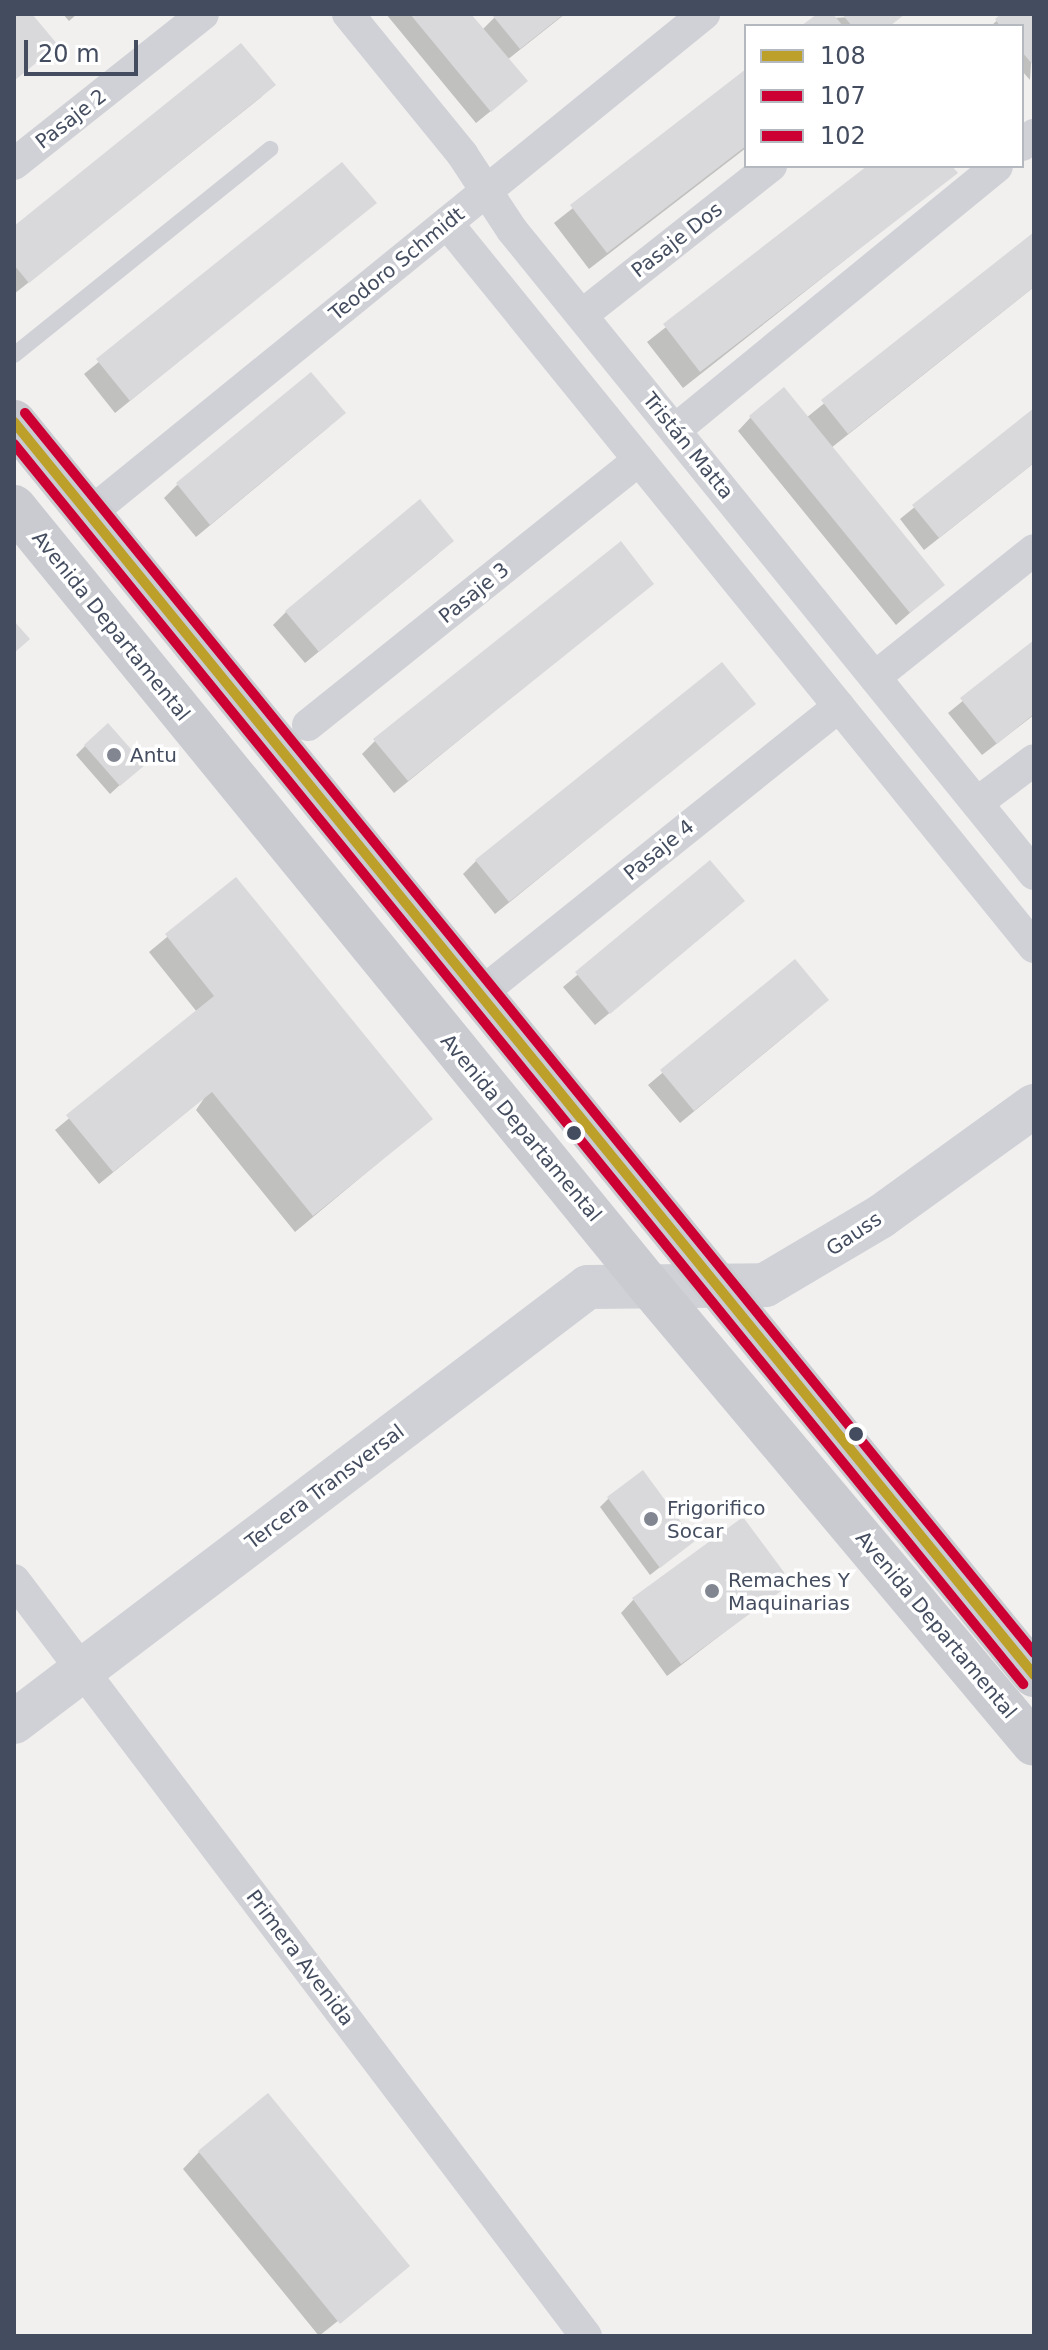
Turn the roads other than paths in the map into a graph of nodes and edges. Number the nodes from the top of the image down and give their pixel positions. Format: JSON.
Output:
{"nodes":[{"id":1,"x":203,"y":14,"type":"edge"},
{"id":2,"x":348,"y":14,"type":"edge"},
{"id":3,"x":704,"y":14,"type":"edge"},
{"id":4,"x":270,"y":149,"type":"dead end"},
{"id":5,"x":14,"y":164,"type":"edge"},
{"id":6,"x":768,"y":168,"type":"edge"},
{"id":7,"x":995,"y":168,"type":"edge"},
{"id":8,"x":486,"y":192,"type":"junction"},
{"id":9,"x":447,"y":223,"type":"junction"},
{"id":10,"x":582,"y":315,"type":"junction"},
{"id":11,"x":14,"y":355,"type":"edge"},
{"id":12,"x":14,"y":422,"type":"edge"},
{"id":13,"x":675,"y":430,"type":"junction"},
{"id":14,"x":639,"y":460,"type":"junction"},
{"id":15,"x":14,"y":507,"type":"edge"},
{"id":16,"x":89,"y":514,"type":"junction"},
{"id":17,"x":1034,"y":550,"type":"edge"},
{"id":18,"x":875,"y":677,"type":"junction"},
{"id":19,"x":839,"y":706,"type":"junction"},
{"id":20,"x":308,"y":725,"type":"dead end"},
{"id":21,"x":1034,"y":760,"type":"edge"},
{"id":22,"x":977,"y":803,"type":"junction"},
{"id":23,"x":1034,"y":874,"type":"edge"},
{"id":24,"x":1034,"y":947,"type":"edge"},
{"id":25,"x":480,"y":994,"type":"junction"},
{"id":26,"x":1034,"y":1106,"type":"edge"},
{"id":27,"x":648,"y":1284,"type":"junction"},
{"id":28,"x":712,"y":1288,"type":"junction"},
{"id":29,"x":14,"y":1580,"type":"edge"},
{"id":30,"x":82,"y":1671,"type":"junction"},
{"id":31,"x":1034,"y":1675,"type":"edge"},
{"id":32,"x":14,"y":1722,"type":"edge"},
{"id":33,"x":1034,"y":1744,"type":"edge"},
{"id":34,"x":586,"y":2336,"type":"edge"}],
"edges":[{"from":1,"to":5,"type":"street","name":"Pasaje 2"},
{"from":2,"to":8,"type":"street","name":"Tristán Matta"},
{"from":3,"to":8,"type":"street","name":"Teodoro Schmidt"},
{"from":4,"to":11,"type":"lane"},
{"from":6,"to":10,"type":"street","name":"Pasaje Dos"},
{"from":7,"to":13,"type":"street"},
{"from":8,"to":9,"type":"street","name":"Teodoro Schmidt"},
{"from":8,"to":10,"type":"street","name":"Tristán Matta"},
{"from":9,"to":14,"type":"street"},
{"from":9,"to":16,"type":"street","name":"Teodoro Schmidt"},
{"from":10,"to":13,"type":"street","name":"Tristán Matta"},
{"from":12,"to":16,"type":"main road"},
{"from":13,"to":18,"type":"street","name":"Tristán Matta"},
{"from":14,"to":19,"type":"street"},
{"from":14,"to":20,"type":"street","name":"Pasaje 3"},
{"from":15,"to":27,"type":"main road","name":"Avenida Departamental"},
{"from":16,"to":25,"type":"main road"},
{"from":17,"to":18,"type":"street"},
{"from":18,"to":22,"type":"street","name":"Tristán Matta"},
{"from":19,"to":24,"type":"street"},
{"from":19,"to":25,"type":"street","name":"Pasaje 4"},
{"from":21,"to":22,"type":"street"},
{"from":22,"to":23,"type":"street","name":"Tristán Matta"},
{"from":25,"to":28,"type":"main road"},
{"from":26,"to":28,"type":"street","name":"Gauss"},
{"from":27,"to":28,"type":"street","name":"Gauss"},
{"from":27,"to":30,"type":"street","name":"Tercera Transversal"},
{"from":27,"to":33,"type":"main road","name":"Avenida Departamental"},
{"from":28,"to":31,"type":"main road"},
{"from":29,"to":30,"type":"street","name":"Primera Avenida"},
{"from":30,"to":32,"type":"street","name":"Tercera Transversal"},
{"from":30,"to":34,"type":"street","name":"Primera Avenida"}]}
